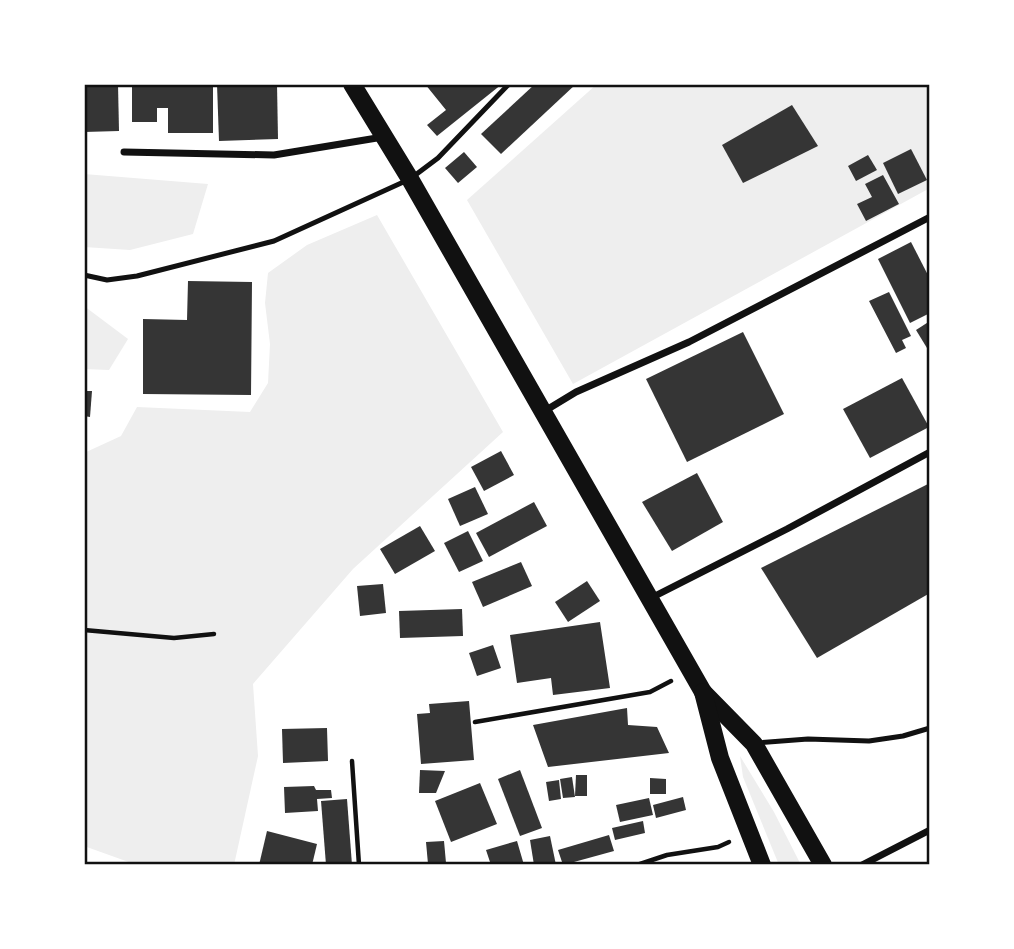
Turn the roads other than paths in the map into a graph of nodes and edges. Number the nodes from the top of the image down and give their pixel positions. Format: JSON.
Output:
{"nodes":[{"id":1,"x":352,"y":84,"type":"edge"},
{"id":2,"x":509,"y":84,"type":"edge"},
{"id":3,"x":383,"y":137,"type":"junction"},
{"id":4,"x":124,"y":152,"type":"dead end"},
{"id":5,"x":410,"y":179,"type":"junction"},
{"id":6,"x":930,"y":217,"type":"edge"},
{"id":7,"x":84,"y":275,"type":"edge"},
{"id":8,"x":543,"y":413,"type":"junction"},
{"id":9,"x":930,"y":452,"type":"edge"},
{"id":10,"x":649,"y":599,"type":"junction"},
{"id":11,"x":703,"y":692,"type":"junction"},
{"id":12,"x":930,"y":728,"type":"edge"},
{"id":13,"x":754,"y":744,"type":"junction"},
{"id":14,"x":930,"y":830,"type":"edge"},
{"id":15,"x":762,"y":865,"type":"edge"},
{"id":16,"x":822,"y":865,"type":"edge"},
{"id":17,"x":862,"y":865,"type":"edge"}],
"edges":[{"from":1,"to":3,"type":"main road"},
{"from":2,"to":5,"type":"lane"},
{"from":3,"to":4,"type":"street"},
{"from":3,"to":5,"type":"main road"},
{"from":5,"to":7,"type":"lane"},
{"from":5,"to":8,"type":"main road"},
{"from":6,"to":8,"type":"street"},
{"from":8,"to":10,"type":"main road"},
{"from":9,"to":10,"type":"street"},
{"from":10,"to":11,"type":"main road"},
{"from":11,"to":13,"type":"main road"},
{"from":11,"to":15,"type":"main road"},
{"from":12,"to":13,"type":"lane"},
{"from":13,"to":16,"type":"main road"},
{"from":14,"to":17,"type":"street"}]}
